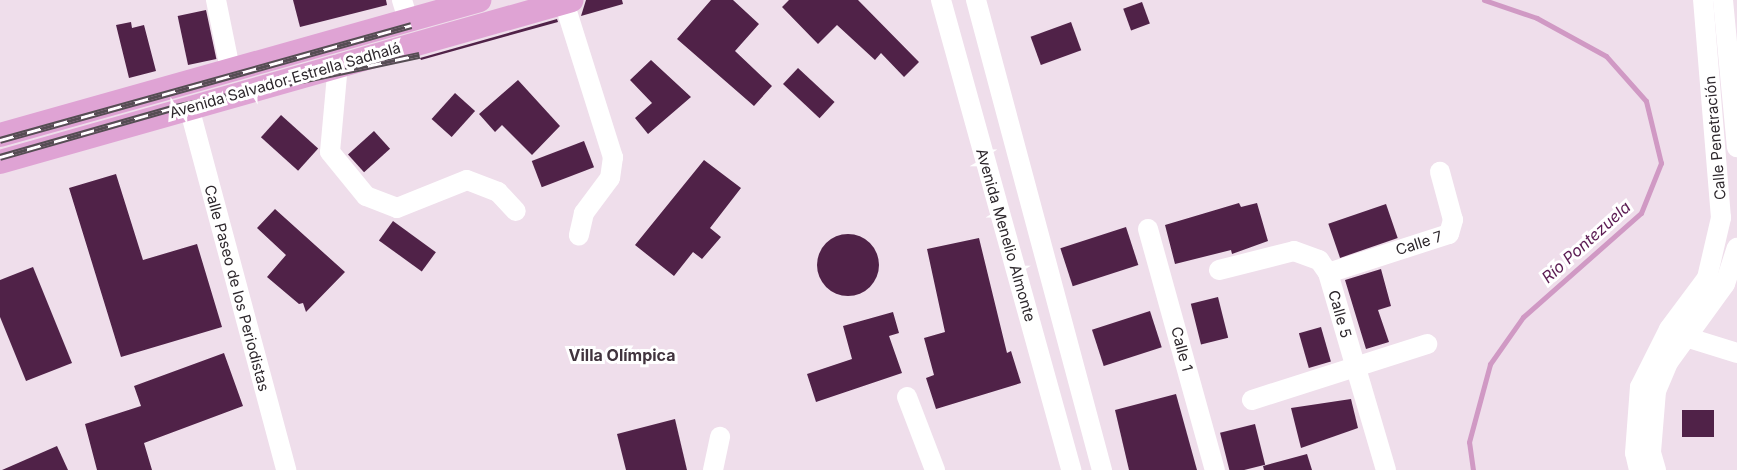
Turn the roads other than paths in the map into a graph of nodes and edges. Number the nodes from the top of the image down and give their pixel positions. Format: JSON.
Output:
{"nodes":[{"id":1,"x":216,"y":0,"type":"edge"},
{"id":2,"x":479,"y":0,"type":"edge"},
{"id":3,"x":941,"y":0,"type":"edge"},
{"id":4,"x":976,"y":0,"type":"edge"},
{"id":5,"x":1702,"y":0,"type":"edge"},
{"id":6,"x":568,"y":1,"type":"edge"},
{"id":7,"x":405,"y":10,"type":"edge"},
{"id":8,"x":1724,"y":10,"type":"edge"},
{"id":9,"x":1705,"y":21,"type":"junction"},
{"id":10,"x":338,"y":64,"type":"junction"},
{"id":11,"x":230,"y":69,"type":"junction"},
{"id":12,"x":189,"y":107,"type":"junction"},
{"id":13,"x":0,"y":135,"type":"edge"},
{"id":14,"x":1737,"y":147,"type":"edge"},
{"id":15,"x":0,"y":162,"type":"edge"},
{"id":16,"x":1440,"y":171,"type":"dead end"},
{"id":17,"x":516,"y":212,"type":"dead end"},
{"id":18,"x":1148,"y":229,"type":"dead end"},
{"id":19,"x":579,"y":235,"type":"dead end"},
{"id":20,"x":1737,"y":248,"type":"edge"},
{"id":21,"x":1219,"y":270,"type":"dead end"},
{"id":22,"x":1328,"y":273,"type":"junction"},
{"id":23,"x":1676,"y":334,"type":"junction"},
{"id":24,"x":1427,"y":344,"type":"dead end"},
{"id":25,"x":1737,"y":352,"type":"edge"},
{"id":26,"x":1356,"y":369,"type":"junction"},
{"id":27,"x":907,"y":397,"type":"dead end"},
{"id":28,"x":1251,"y":400,"type":"dead end"},
{"id":29,"x":720,"y":437,"type":"dead end"},
{"id":30,"x":286,"y":470,"type":"edge"},
{"id":31,"x":713,"y":470,"type":"edge"},
{"id":32,"x":935,"y":470,"type":"edge"},
{"id":33,"x":1071,"y":470,"type":"edge"},
{"id":34,"x":1102,"y":470,"type":"edge"},
{"id":35,"x":1215,"y":470,"type":"edge"},
{"id":36,"x":1386,"y":470,"type":"edge"},
{"id":37,"x":1640,"y":470,"type":"edge"},
{"id":38,"x":1656,"y":470,"type":"edge"}],
"edges":[{"from":1,"to":11,"type":"street"},
{"from":2,"to":7,"type":"main road","name":"Avenida Salvador Estrella Sadhalá"},
{"from":3,"to":33,"type":"street","name":"Avenida Menelio Almonte"},
{"from":4,"to":34,"type":"street","name":"Avenida Menelio Almonte"},
{"from":5,"to":9,"type":"street","name":"Calle Penetración"},
{"from":6,"to":10,"type":"main road","name":"Avenida Salvador Estrella Sadhalá"},
{"from":6,"to":19,"type":"street"},
{"from":7,"to":11,"type":"main road","name":"Avenida Salvador Estrella Sadhalá"},
{"from":8,"to":9,"type":"street"},
{"from":8,"to":14,"type":"street","name":"Calle Penetración"},
{"from":9,"to":23,"type":"street","name":"Calle Penetración"},
{"from":10,"to":12,"type":"main road","name":"Avenida Salvador Estrella Sadhalá"},
{"from":10,"to":17,"type":"street"},
{"from":11,"to":13,"type":"main road","name":"Avenida Salvador Estrella Sadhalá"},
{"from":12,"to":15,"type":"main road","name":"Avenida Salvador Estrella Sadhalá"},
{"from":12,"to":30,"type":"street","name":"Calle Paseo de los Periodistas"},
{"from":16,"to":22,"type":"street","name":"Calle 7"},
{"from":18,"to":35,"type":"street","name":"Calle 1"},
{"from":20,"to":23,"type":"street","name":"Calle Penetración"},
{"from":21,"to":22,"type":"street","name":"Calle 5"},
{"from":22,"to":26,"type":"street","name":"Calle 5"},
{"from":23,"to":25,"type":"street"},
{"from":23,"to":37,"type":"street","name":"Calle Penetración"},
{"from":23,"to":38,"type":"street","name":"Calle Penetración"},
{"from":24,"to":26,"type":"street"},
{"from":26,"to":28,"type":"street"},
{"from":26,"to":36,"type":"street","name":"Calle 5"},
{"from":27,"to":32,"type":"street"},
{"from":29,"to":31,"type":"street"}]}
